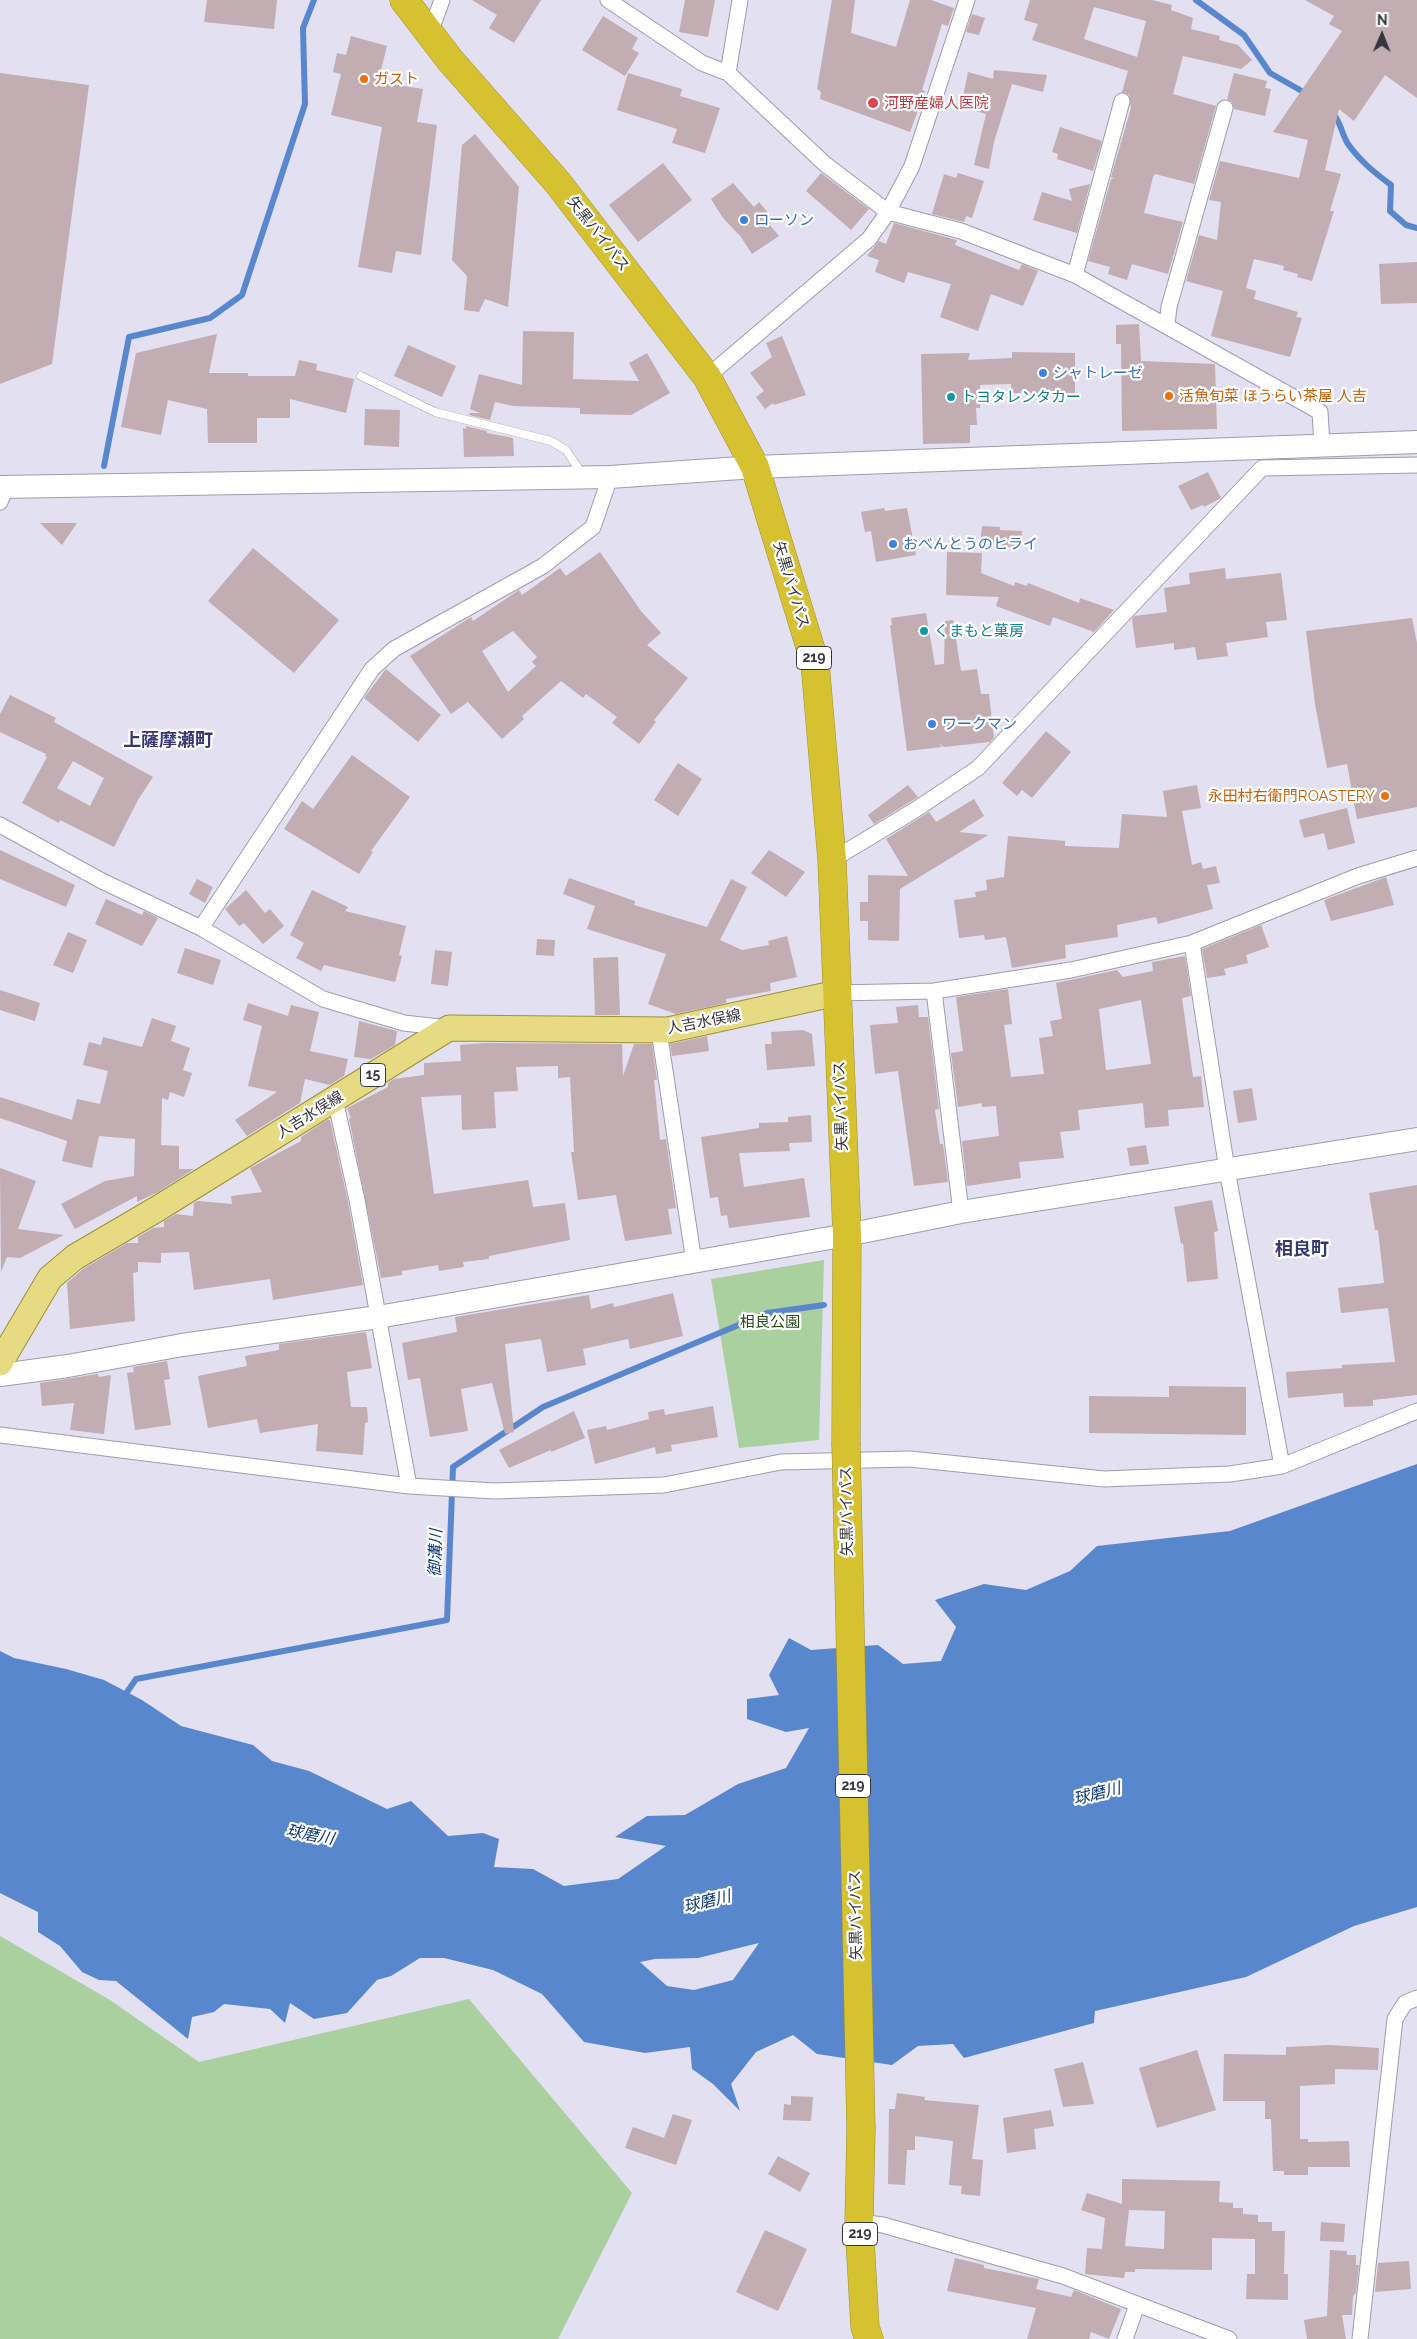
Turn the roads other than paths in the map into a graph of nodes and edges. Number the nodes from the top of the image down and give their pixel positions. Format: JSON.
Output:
{"nodes":[{"id":1,"x":404,"y":0,"type":"edge"},
{"id":2,"x":442,"y":0,"type":"edge"},
{"id":3,"x":608,"y":0,"type":"edge"},
{"id":4,"x":740,"y":0,"type":"edge"},
{"id":5,"x":967,"y":0,"type":"edge"},
{"id":6,"x":430,"y":33,"type":"junction"},
{"id":7,"x":728,"y":73,"type":"junction"},
{"id":8,"x":1122,"y":101,"type":"dead end"},
{"id":9,"x":1225,"y":108,"type":"dead end"},
{"id":10,"x":888,"y":212,"type":"junction"},
{"id":11,"x":1075,"y":275,"type":"junction"},
{"id":12,"x":1167,"y":326,"type":"junction"},
{"id":13,"x":361,"y":376,"type":"dead end"},
{"id":14,"x":708,"y":377,"type":"junction"},
{"id":15,"x":1417,"y":442,"type":"edge"},
{"id":16,"x":1322,"y":445,"type":"junction"},
{"id":17,"x":1417,"y":465,"type":"edge"},
{"id":18,"x":755,"y":467,"type":"junction"},
{"id":19,"x":610,"y":476,"type":"junction"},
{"id":20,"x":584,"y":477,"type":"junction"},
{"id":21,"x":2,"y":492,"type":"edge"},
{"id":22,"x":0,"y":825,"type":"edge"},
{"id":23,"x":1417,"y":858,"type":"edge"},
{"id":24,"x":832,"y":860,"type":"junction"},
{"id":25,"x":201,"y":928,"type":"junction"},
{"id":26,"x":1192,"y":943,"type":"junction"},
{"id":27,"x":934,"y":991,"type":"junction"},
{"id":28,"x":837,"y":993,"type":"junction"},
{"id":29,"x":449,"y":1028,"type":"junction"},
{"id":30,"x":659,"y":1030,"type":"junction"},
{"id":31,"x":335,"y":1099,"type":"junction"},
{"id":32,"x":1417,"y":1139,"type":"edge"},
{"id":33,"x":1227,"y":1170,"type":"junction"},
{"id":34,"x":961,"y":1212,"type":"junction"},
{"id":35,"x":847,"y":1236,"type":"junction"},
{"id":36,"x":694,"y":1262,"type":"junction"},
{"id":37,"x":378,"y":1317,"type":"junction"},
{"id":38,"x":0,"y":1363,"type":"edge"},
{"id":39,"x":0,"y":1375,"type":"edge"},
{"id":40,"x":1417,"y":1411,"type":"edge"},
{"id":41,"x":0,"y":1435,"type":"edge"},
{"id":42,"x":1282,"y":1466,"type":"junction"},
{"id":43,"x":409,"y":1486,"type":"junction"},
{"id":44,"x":1417,"y":1998,"type":"edge"},
{"id":45,"x":859,"y":2222,"type":"junction"},
{"id":46,"x":1137,"y":2305,"type":"junction"},
{"id":47,"x":869,"y":2339,"type":"edge"},
{"id":48,"x":1125,"y":2339,"type":"edge"},
{"id":49,"x":1228,"y":2339,"type":"edge"},
{"id":50,"x":1360,"y":2339,"type":"edge"}],
"edges":[{"from":1,"to":6,"type":"highway","name":"矢黒バイパス","number":"219"},
{"from":2,"to":6,"type":"street"},
{"from":3,"to":7,"type":"street"},
{"from":4,"to":7,"type":"street"},
{"from":5,"to":10,"type":"street"},
{"from":6,"to":14,"type":"highway","name":"矢黒バイパス","number":"219"},
{"from":7,"to":10,"type":"street"},
{"from":8,"to":11,"type":"street"},
{"from":9,"to":12,"type":"street"},
{"from":10,"to":11,"type":"street"},
{"from":10,"to":14,"type":"street"},
{"from":11,"to":12,"type":"street"},
{"from":12,"to":16,"type":"street"},
{"from":13,"to":20,"type":"lane"},
{"from":14,"to":18,"type":"highway","name":"矢黒バイパス","number":"219"},
{"from":15,"to":16,"type":"street"},
{"from":16,"to":18,"type":"street"},
{"from":17,"to":24,"type":"street"},
{"from":18,"to":19,"type":"street"},
{"from":18,"to":24,"type":"highway","name":"矢黒バイパス","number":"219"},
{"from":19,"to":20,"type":"street"},
{"from":19,"to":25,"type":"street"},
{"from":20,"to":21,"type":"street"},
{"from":22,"to":25,"type":"street"},
{"from":23,"to":26,"type":"street"},
{"from":24,"to":28,"type":"highway","name":"矢黒バイパス","number":"219"},
{"from":25,"to":29,"type":"street"},
{"from":26,"to":27,"type":"street"},
{"from":26,"to":33,"type":"street"},
{"from":27,"to":28,"type":"street"},
{"from":27,"to":34,"type":"street"},
{"from":28,"to":30,"type":"main road","name":"人吉水俣線"},
{"from":28,"to":35,"type":"highway","name":"矢黒バイパス","number":"219"},
{"from":29,"to":30,"type":"main road","name":"人吉水俣線"},
{"from":29,"to":31,"type":"main road","name":"人吉水俣線","number":"15"},
{"from":30,"to":36,"type":"street"},
{"from":31,"to":37,"type":"street"},
{"from":31,"to":38,"type":"main road","name":"人吉水俣線","number":"15"},
{"from":32,"to":33,"type":"street"},
{"from":33,"to":34,"type":"street"},
{"from":33,"to":42,"type":"street"},
{"from":34,"to":35,"type":"street"},
{"from":35,"to":36,"type":"street"},
{"from":35,"to":45,"type":"highway","name":"矢黒バイパス","number":"219","bridge":true},
{"from":36,"to":37,"type":"street"},
{"from":37,"to":39,"type":"street"},
{"from":37,"to":43,"type":"street"},
{"from":40,"to":42,"type":"street"},
{"from":41,"to":43,"type":"street"},
{"from":42,"to":43,"type":"street"},
{"from":44,"to":50,"type":"street"},
{"from":45,"to":46,"type":"street"},
{"from":45,"to":47,"type":"highway","name":"矢黒バイパス","number":"219"},
{"from":46,"to":48,"type":"street"},
{"from":46,"to":49,"type":"street"}]}
